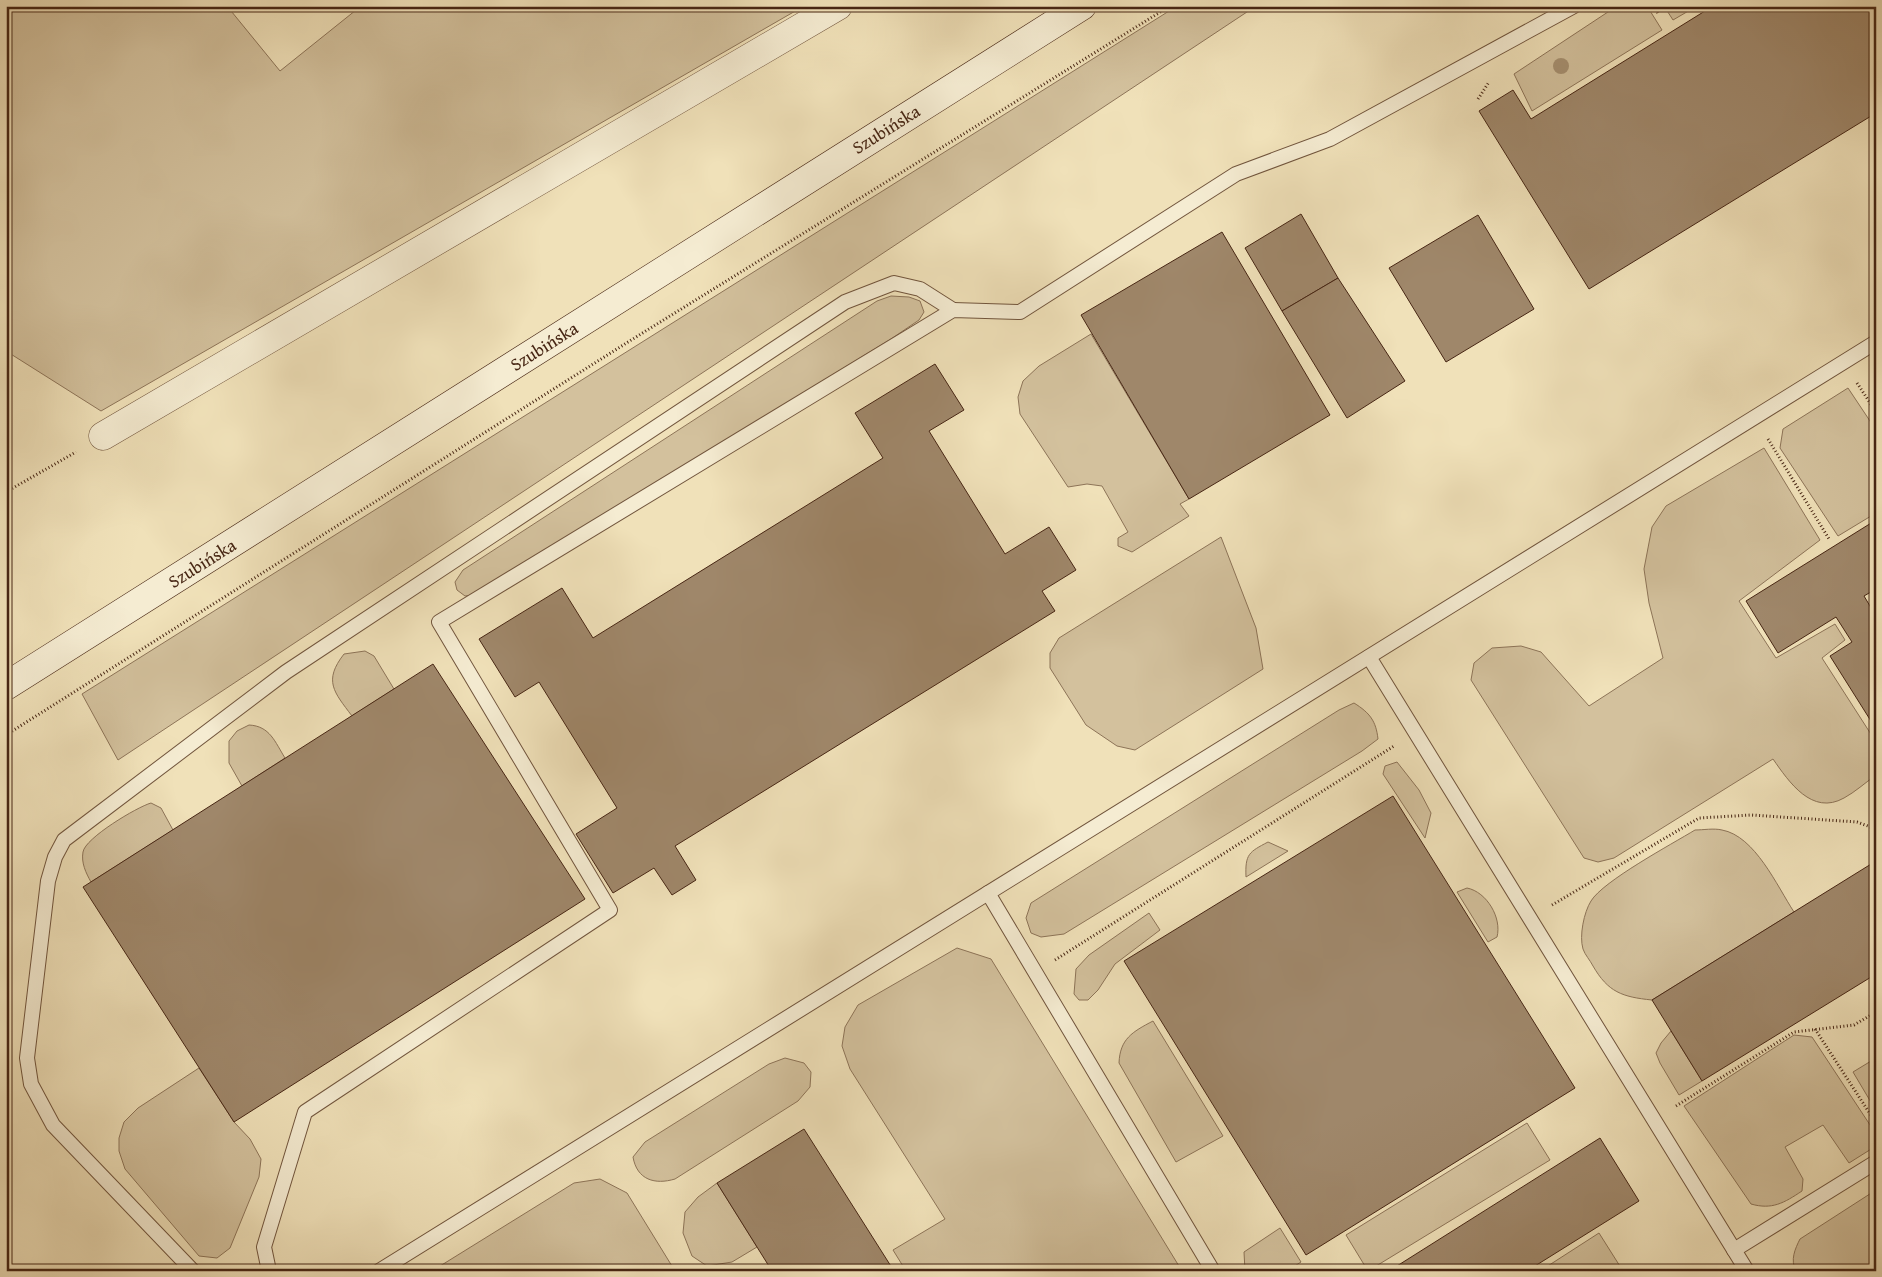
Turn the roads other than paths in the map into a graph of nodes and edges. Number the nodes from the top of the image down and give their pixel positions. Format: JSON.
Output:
{"nodes":[{"id":1,"x":838,"y":6,"type":"edge"},
{"id":2,"x":1082,"y":6,"type":"edge"},
{"id":3,"x":1574,"y":6,"type":"edge"},
{"id":4,"x":953,"y":310,"type":"junction"},
{"id":5,"x":1876,"y":342,"type":"edge"},
{"id":6,"x":103,"y":436,"type":"road end"},
{"id":7,"x":1369,"y":657,"type":"junction"},
{"id":8,"x":6,"y":686,"type":"edge"},
{"id":9,"x":988,"y":893,"type":"junction"},
{"id":10,"x":1876,"y":1162,"type":"edge"},
{"id":11,"x":1734,"y":1250,"type":"junction"},
{"id":12,"x":193,"y":1271,"type":"edge"},
{"id":13,"x":269,"y":1271,"type":"edge"},
{"id":14,"x":379,"y":1271,"type":"edge"},
{"id":15,"x":1212,"y":1271,"type":"edge"},
{"id":16,"x":1747,"y":1271,"type":"edge"}],
"edges":[{"from":1,"to":6,"type":"main road"},
{"from":2,"to":8,"type":"main road","name":"Szubińska"},
{"from":3,"to":4,"type":"lane"},
{"from":4,"to":12,"type":"lane"},
{"from":4,"to":13,"type":"lane"},
{"from":5,"to":7,"type":"lane"},
{"from":7,"to":9,"type":"lane"},
{"from":7,"to":11,"type":"lane"},
{"from":9,"to":14,"type":"lane"},
{"from":9,"to":15,"type":"lane"},
{"from":10,"to":11,"type":"lane"},
{"from":11,"to":16,"type":"lane"}]}
